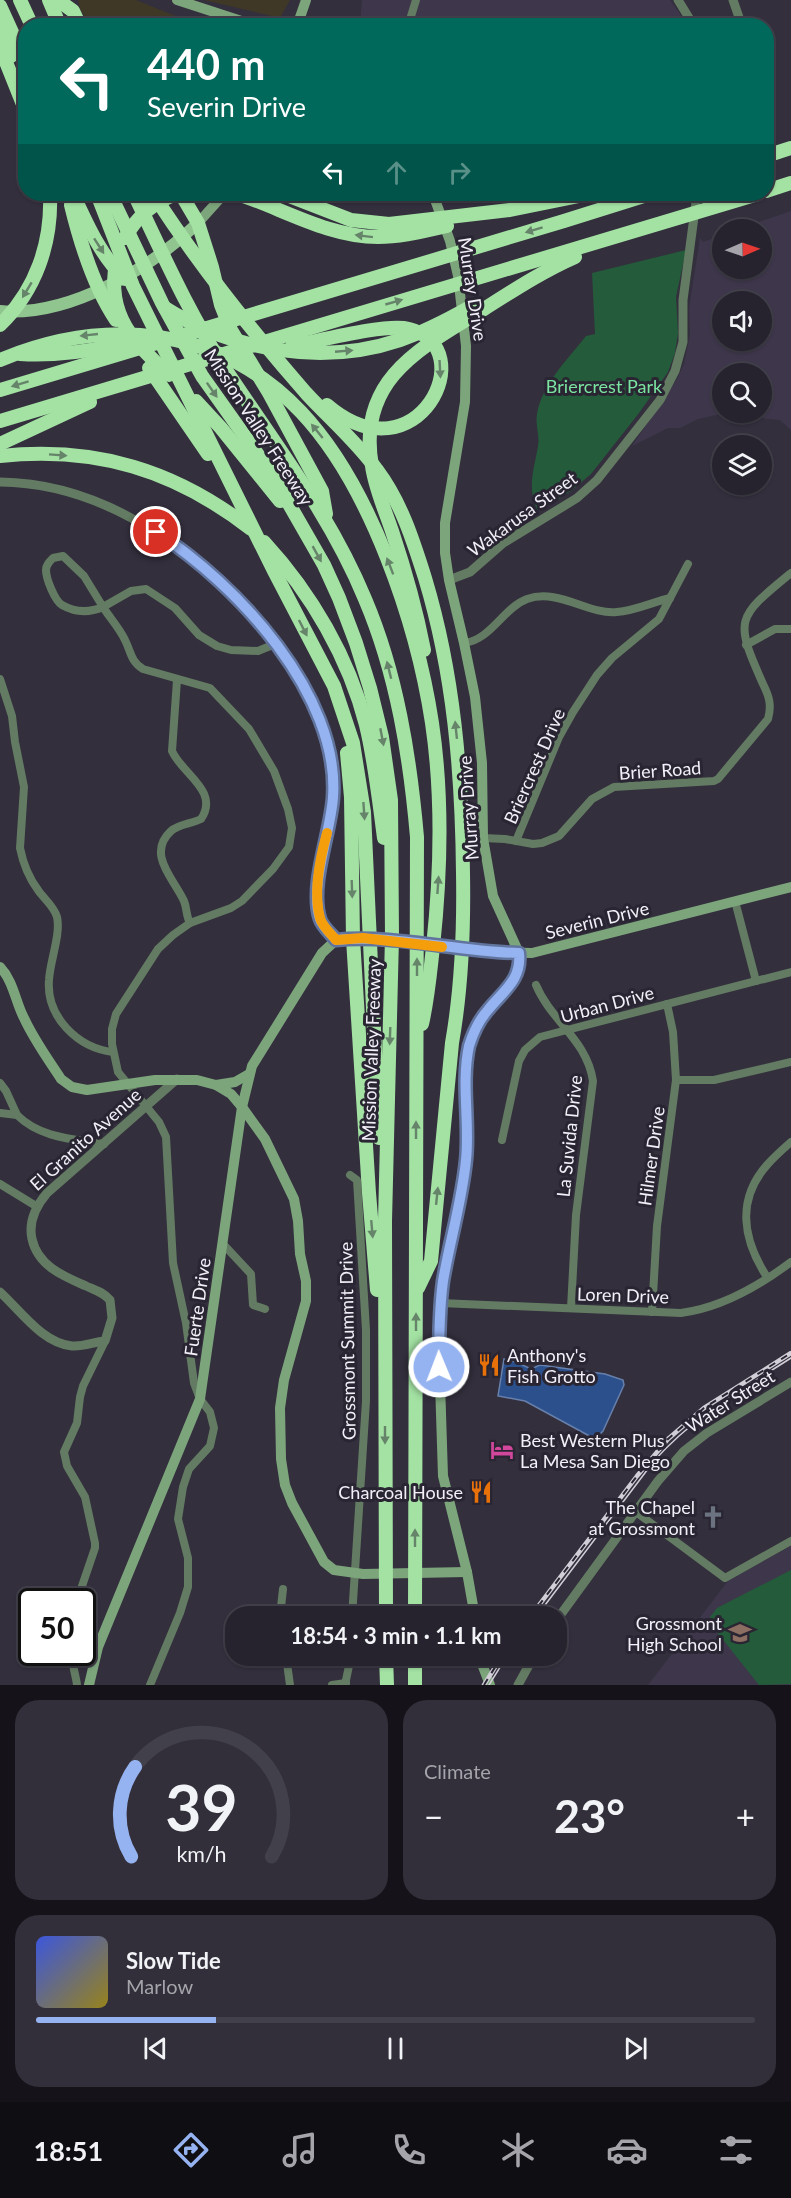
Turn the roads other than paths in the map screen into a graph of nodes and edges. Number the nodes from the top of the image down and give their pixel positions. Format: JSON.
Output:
{"nodes":[{"id":1,"x":20,"y":0,"type":"edge"},
{"id":2,"x":49,"y":0,"type":"edge"},
{"id":3,"x":58,"y":0,"type":"edge"},
{"id":4,"x":177,"y":0,"type":"edge"},
{"id":5,"x":306,"y":0,"type":"edge"},
{"id":6,"x":416,"y":0,"type":"edge"},
{"id":7,"x":678,"y":0,"type":"edge"},
{"id":8,"x":733,"y":0,"type":"edge"},
{"id":9,"x":0,"y":6,"type":"edge"},
{"id":10,"x":28,"y":18,"type":"edge"},
{"id":11,"x":57,"y":18,"type":"edge"},
{"id":12,"x":76,"y":18,"type":"edge"},
{"id":13,"x":232,"y":18,"type":"edge"},
{"id":14,"x":300,"y":18,"type":"edge"},
{"id":15,"x":410,"y":18,"type":"edge"},
{"id":16,"x":689,"y":18,"type":"edge"},
{"id":17,"x":739,"y":18,"type":"edge"},
{"id":18,"x":0,"y":30,"type":"edge"},
{"id":19,"x":18,"y":45,"type":"edge"},
{"id":20,"x":0,"y":47,"type":"edge"},
{"id":21,"x":18,"y":69,"type":"edge"},
{"id":22,"x":18,"y":92,"type":"edge"},
{"id":23,"x":791,"y":148,"type":"edge"},
{"id":24,"x":774,"y":153,"type":"edge"},
{"id":25,"x":791,"y":183,"type":"edge"},
{"id":26,"x":774,"y":188,"type":"edge"},
{"id":27,"x":50,"y":201,"type":"edge"},
{"id":28,"x":70,"y":201,"type":"edge"},
{"id":29,"x":76,"y":201,"type":"edge"},
{"id":30,"x":100,"y":201,"type":"edge"},
{"id":31,"x":113,"y":201,"type":"edge"},
{"id":32,"x":137,"y":201,"type":"edge"},
{"id":33,"x":158,"y":201,"type":"edge"},
{"id":34,"x":164,"y":201,"type":"edge"},
{"id":35,"x":184,"y":201,"type":"edge"},
{"id":36,"x":218,"y":201,"type":"edge"},
{"id":37,"x":257,"y":201,"type":"edge"},
{"id":38,"x":303,"y":201,"type":"edge"},
{"id":39,"x":435,"y":201,"type":"edge"},
{"id":40,"x":554,"y":201,"type":"edge"},
{"id":41,"x":627,"y":201,"type":"edge"},
{"id":42,"x":696,"y":201,"type":"edge"},
{"id":43,"x":735,"y":201,"type":"edge"},
{"id":44,"x":198,"y":223,"type":"junction"},
{"id":45,"x":416,"y":228,"type":"junction"},
{"id":46,"x":641,"y":230,"type":"junction"},
{"id":47,"x":100,"y":290,"type":"junction"},
{"id":48,"x":484,"y":305,"type":"junction"},
{"id":49,"x":0,"y":311,"type":"edge"},
{"id":50,"x":0,"y":325,"type":"edge"},
{"id":51,"x":185,"y":336,"type":"junction"},
{"id":52,"x":0,"y":353,"type":"edge"},
{"id":53,"x":0,"y":360,"type":"edge"},
{"id":54,"x":182,"y":365,"type":"junction"},
{"id":55,"x":291,"y":374,"type":"junction"},
{"id":56,"x":114,"y":387,"type":"junction"},
{"id":57,"x":0,"y":390,"type":"edge"},
{"id":58,"x":0,"y":421,"type":"edge"},
{"id":59,"x":0,"y":444,"type":"edge"},
{"id":60,"x":0,"y":456,"type":"edge"},
{"id":61,"x":0,"y":482,"type":"edge"},
{"id":62,"x":248,"y":520,"type":"junction"},
{"id":63,"x":328,"y":525,"type":"junction"},
{"id":64,"x":306,"y":533,"type":"junction"},
{"id":65,"x":688,"y":564,"type":"dead end"},
{"id":66,"x":791,"y":573,"type":"edge"},
{"id":67,"x":449,"y":580,"type":"junction"},
{"id":68,"x":670,"y":598,"type":"junction"},
{"id":69,"x":103,"y":607,"type":"junction"},
{"id":70,"x":791,"y":629,"type":"edge"},
{"id":71,"x":465,"y":643,"type":"junction"},
{"id":72,"x":275,"y":644,"type":"junction"},
{"id":73,"x":746,"y":645,"type":"junction"},
{"id":74,"x":317,"y":657,"type":"junction"},
{"id":75,"x":0,"y":679,"type":"edge"},
{"id":76,"x":177,"y":680,"type":"junction"},
{"id":77,"x":2,"y":693,"type":"edge"},
{"id":78,"x":432,"y":723,"type":"junction"},
{"id":79,"x":483,"y":838,"type":"junction"},
{"id":80,"x":516,"y":841,"type":"junction"},
{"id":81,"x":791,"y":887,"type":"edge"},
{"id":82,"x":392,"y":894,"type":"junction"},
{"id":83,"x":735,"y":901,"type":"junction"},
{"id":84,"x":190,"y":923,"type":"junction"},
{"id":85,"x":358,"y":938,"type":"junction"},
{"id":86,"x":336,"y":940,"type":"junction"},
{"id":87,"x":463,"y":950,"type":"junction"},
{"id":88,"x":519,"y":953,"type":"junction"},
{"id":89,"x":0,"y":968,"type":"edge"},
{"id":90,"x":791,"y":972,"type":"edge"},
{"id":91,"x":756,"y":981,"type":"junction"},
{"id":92,"x":536,"y":985,"type":"dead end"},
{"id":93,"x":667,"y":1004,"type":"junction"},
{"id":94,"x":569,"y":1030,"type":"junction"},
{"id":95,"x":417,"y":1046,"type":"junction"},
{"id":96,"x":113,"y":1052,"type":"junction"},
{"id":97,"x":791,"y":1062,"type":"edge"},
{"id":98,"x":249,"y":1074,"type":"junction"},
{"id":99,"x":177,"y":1079,"type":"junction"},
{"id":100,"x":676,"y":1080,"type":"junction"},
{"id":101,"x":0,"y":1083,"type":"edge"},
{"id":102,"x":127,"y":1084,"type":"junction"},
{"id":103,"x":216,"y":1085,"type":"junction"},
{"id":104,"x":146,"y":1106,"type":"junction"},
{"id":105,"x":242,"y":1107,"type":"junction"},
{"id":106,"x":0,"y":1113,"type":"edge"},
{"id":107,"x":17,"y":1115,"type":"junction"},
{"id":108,"x":502,"y":1140,"type":"dead end"},
{"id":109,"x":791,"y":1142,"type":"edge"},
{"id":110,"x":104,"y":1144,"type":"junction"},
{"id":111,"x":350,"y":1175,"type":"dead end"},
{"id":112,"x":0,"y":1184,"type":"edge"},
{"id":113,"x":36,"y":1206,"type":"junction"},
{"id":114,"x":385,"y":1221,"type":"junction"},
{"id":115,"x":223,"y":1244,"type":"junction"},
{"id":116,"x":791,"y":1262,"type":"edge"},
{"id":117,"x":768,"y":1277,"type":"junction"},
{"id":118,"x":0,"y":1292,"type":"edge"},
{"id":119,"x":416,"y":1293,"type":"junction"},
{"id":120,"x":441,"y":1303,"type":"junction"},
{"id":121,"x":571,"y":1308,"type":"junction"},
{"id":122,"x":265,"y":1309,"type":"dead end"},
{"id":123,"x":652,"y":1312,"type":"junction"},
{"id":124,"x":105,"y":1341,"type":"junction"},
{"id":125,"x":385,"y":1377,"type":"junction"},
{"id":126,"x":791,"y":1382,"type":"edge"},
{"id":127,"x":200,"y":1399,"type":"junction"},
{"id":128,"x":636,"y":1512,"type":"junction"},
{"id":129,"x":791,"y":1541,"type":"edge"},
{"id":130,"x":467,"y":1572,"type":"junction"},
{"id":131,"x":358,"y":1574,"type":"junction"},
{"id":132,"x":81,"y":1588,"type":"edge"},
{"id":133,"x":283,"y":1589,"type":"dead end"},
{"id":134,"x":281,"y":1606,"type":"edge"},
{"id":135,"x":354,"y":1606,"type":"edge"},
{"id":136,"x":386,"y":1606,"type":"edge"},
{"id":137,"x":415,"y":1606,"type":"edge"},
{"id":138,"x":473,"y":1606,"type":"edge"},
{"id":139,"x":567,"y":1607,"type":"edge"},
{"id":140,"x":74,"y":1666,"type":"edge"},
{"id":141,"x":287,"y":1666,"type":"edge"},
{"id":142,"x":349,"y":1666,"type":"edge"},
{"id":143,"x":386,"y":1666,"type":"edge"},
{"id":144,"x":415,"y":1666,"type":"edge"},
{"id":145,"x":483,"y":1666,"type":"edge"},
{"id":146,"x":528,"y":1666,"type":"edge"},
{"id":147,"x":346,"y":1684,"type":"edge"},
{"id":148,"x":77,"y":1685,"type":"edge"},
{"id":149,"x":89,"y":1685,"type":"edge"},
{"id":150,"x":150,"y":1685,"type":"edge"},
{"id":151,"x":290,"y":1685,"type":"edge"},
{"id":152,"x":333,"y":1685,"type":"edge"},
{"id":153,"x":387,"y":1685,"type":"edge"},
{"id":154,"x":415,"y":1685,"type":"edge"},
{"id":155,"x":490,"y":1685,"type":"edge"},
{"id":156,"x":518,"y":1685,"type":"edge"}],
"edges":[{"from":1,"to":10,"type":"highway"},
{"from":2,"to":11,"type":"highway"},
{"from":3,"to":12,"type":"highway"},
{"from":4,"to":13,"type":"main road"},
{"from":5,"to":14,"type":"main road"},
{"from":6,"to":15,"type":"street"},
{"from":7,"to":16,"type":"street"},
{"from":8,"to":17,"type":"street"},
{"from":9,"to":19,"type":"highway"},
{"from":18,"to":21,"type":"highway"},
{"from":20,"to":22,"type":"highway"},
{"from":23,"to":24,"type":"highway"},
{"from":25,"to":26,"type":"highway"},
{"from":27,"to":50,"type":"highway","one_way":true},
{"from":28,"to":47,"type":"highway"},
{"from":29,"to":48,"type":"highway","one_way":true},
{"from":30,"to":62,"type":"highway"},
{"from":31,"to":64,"type":"highway","name":"Mission Valley Freeway","one_way":true},
{"from":32,"to":63,"type":"highway","name":"Mission Valley Freeway"},
{"from":33,"to":55,"type":"highway"},
{"from":34,"to":64,"type":"highway"},
{"from":35,"to":44,"type":"highway"},
{"from":36,"to":44,"type":"main road"},
{"from":45,"to":37,"type":"highway","one_way":true},
{"from":38,"to":45,"type":"highway"},
{"from":39,"to":67,"type":"main road","name":"Murray Drive"},
{"from":40,"to":45,"type":"highway"},
{"from":41,"to":51,"type":"highway","one_way":true},
{"from":42,"to":67,"type":"street","name":"Wakarusa Street"},
{"from":43,"to":46,"type":"highway"},
{"from":44,"to":47,"type":"main road"},
{"from":44,"to":63,"type":"highway"},
{"from":46,"to":48,"type":"highway"},
{"from":54,"to":46,"type":"highway","one_way":true},
{"from":47,"to":49,"type":"main road"},
{"from":47,"to":62,"type":"highway"},
{"from":48,"to":78,"type":"highway"},
{"from":51,"to":52,"type":"highway"},
{"from":51,"to":57,"type":"highway","one_way":true},
{"from":78,"to":53,"type":"highway","one_way":true},
{"from":54,"to":55,"type":"highway","one_way":true},
{"from":54,"to":56,"type":"highway"},
{"from":87,"to":55,"type":"highway","one_way":true},
{"from":56,"to":58,"type":"highway"},
{"from":56,"to":59,"type":"highway"},
{"from":60,"to":82,"type":"highway","one_way":true},
{"from":61,"to":72,"type":"street"},
{"from":62,"to":74,"type":"highway","one_way":true},
{"from":95,"to":63,"type":"highway","name":"Mission Valley Freeway","one_way":true},
{"from":64,"to":82,"type":"highway","name":"Mission Valley Freeway","one_way":true},
{"from":65,"to":68,"type":"street","name":"Briercrest Drive"},
{"from":66,"to":73,"type":"street","name":"Brier Road"},
{"from":67,"to":71,"type":"main road","name":"Murray Drive"},
{"from":68,"to":71,"type":"street"},
{"from":68,"to":80,"type":"street","name":"Briercrest Drive"},
{"from":69,"to":69,"type":"street"},
{"from":69,"to":72,"type":"street"},
{"from":69,"to":76,"type":"street"},
{"from":70,"to":73,"type":"street"},
{"from":71,"to":79,"type":"main road","name":"Murray Drive"},
{"from":72,"to":86,"type":"street"},
{"from":73,"to":80,"type":"street","name":"Brier Road"},
{"from":74,"to":85,"type":"highway","one_way":true},
{"from":74,"to":114,"type":"highway","one_way":true},
{"from":75,"to":77,"type":"street"},
{"from":76,"to":84,"type":"street"},
{"from":76,"to":84,"type":"street"},
{"from":77,"to":96,"type":"street"},
{"from":95,"to":78,"type":"highway","one_way":true},
{"from":79,"to":80,"type":"street","name":"Brier Road"},
{"from":79,"to":88,"type":"main road","name":"Murray Drive"},
{"from":81,"to":83,"type":"main road","name":"Severin Drive"},
{"from":82,"to":114,"type":"highway","name":"Mission Valley Freeway","one_way":true},
{"from":83,"to":88,"type":"main road","name":"Severin Drive"},
{"from":83,"to":91,"type":"street"},
{"from":84,"to":96,"type":"street"},
{"from":85,"to":86,"type":"main road","name":"Severin Drive"},
{"from":85,"to":87,"type":"main road","name":"Severin Drive"},
{"from":85,"to":125,"type":"highway","one_way":true},
{"from":86,"to":98,"type":"main road","name":"Fuerte Drive"},
{"from":87,"to":88,"type":"main road","name":"Severin Drive"},
{"from":119,"to":87,"type":"highway","one_way":true},
{"from":88,"to":120,"type":"main road"},
{"from":89,"to":102,"type":"main road"},
{"from":90,"to":91,"type":"street","name":"Urban Drive"},
{"from":91,"to":93,"type":"street","name":"Urban Drive"},
{"from":92,"to":94,"type":"street","name":"La Suvida Drive"},
{"from":93,"to":94,"type":"street","name":"Urban Drive"},
{"from":93,"to":100,"type":"street","name":"Hilmer Drive"},
{"from":94,"to":108,"type":"street","name":"Urban Drive"},
{"from":94,"to":121,"type":"street","name":"La Suvida Drive"},
{"from":119,"to":95,"type":"highway","name":"Mission Valley Freeway","one_way":true},
{"from":96,"to":102,"type":"street"},
{"from":97,"to":100,"type":"street"},
{"from":98,"to":103,"type":"main road"},
{"from":98,"to":105,"type":"main road","name":"Fuerte Drive"},
{"from":99,"to":102,"type":"main road"},
{"from":99,"to":103,"type":"main road"},
{"from":99,"to":104,"type":"street","name":"El Granito Avenue"},
{"from":100,"to":123,"type":"street","name":"Hilmer Drive"},
{"from":101,"to":107,"type":"street"},
{"from":102,"to":104,"type":"street"},
{"from":103,"to":105,"type":"main road"},
{"from":104,"to":110,"type":"street","name":"El Granito Avenue"},
{"from":104,"to":127,"type":"street"},
{"from":105,"to":115,"type":"main road","name":"Fuerte Drive"},
{"from":105,"to":131,"type":"main road"},
{"from":106,"to":107,"type":"street"},
{"from":107,"to":110,"type":"street"},
{"from":109,"to":117,"type":"street"},
{"from":110,"to":113,"type":"street","name":"El Granito Avenue"},
{"from":111,"to":131,"type":"street","name":"Grossmont Summit Drive"},
{"from":112,"to":113,"type":"street"},
{"from":113,"to":124,"type":"street","name":"El Granito Avenue"},
{"from":114,"to":125,"type":"highway","name":"Mission Valley Freeway"},
{"from":115,"to":122,"type":"street"},
{"from":115,"to":127,"type":"main road","name":"Fuerte Drive"},
{"from":116,"to":117,"type":"street","name":"Loren Drive"},
{"from":117,"to":123,"type":"street","name":"Loren Drive"},
{"from":118,"to":124,"type":"street"},
{"from":137,"to":119,"type":"highway","name":"Mission Valley Freeway","one_way":true},
{"from":120,"to":121,"type":"street","name":"Loren Drive"},
{"from":120,"to":130,"type":"main road"},
{"from":121,"to":123,"type":"street","name":"Loren Drive"},
{"from":124,"to":132,"type":"street","name":"El Granito Avenue"},
{"from":125,"to":136,"type":"highway","name":"Mission Valley Freeway","one_way":true},
{"from":126,"to":128,"type":"street","name":"Water Street"},
{"from":127,"to":149,"type":"main road","name":"Fuerte Drive"},
{"from":127,"to":150,"type":"street"},
{"from":128,"to":129,"type":"street"},
{"from":128,"to":139,"type":"street","name":"Water Street"},
{"from":130,"to":131,"type":"main road"},
{"from":130,"to":138,"type":"main road"},
{"from":131,"to":135,"type":"street","name":"Grossmont Summit Drive"},
{"from":133,"to":134,"type":"street"},
{"from":140,"to":148,"type":"street"},
{"from":141,"to":151,"type":"street"},
{"from":142,"to":147,"type":"street"},
{"from":143,"to":153,"type":"highway"},
{"from":144,"to":154,"type":"highway"},
{"from":145,"to":155,"type":"main road"},
{"from":146,"to":156,"type":"street"},
{"from":147,"to":152,"type":"street"}]}
